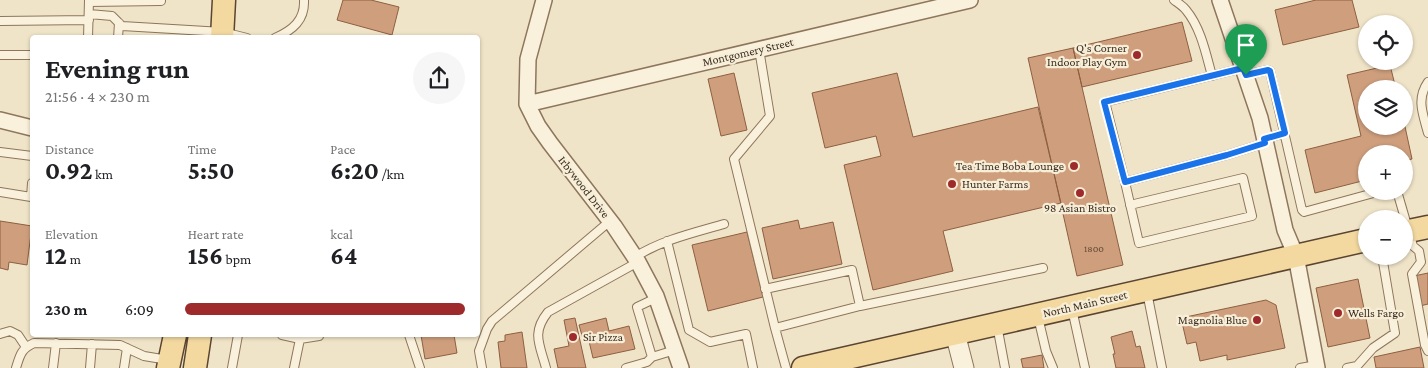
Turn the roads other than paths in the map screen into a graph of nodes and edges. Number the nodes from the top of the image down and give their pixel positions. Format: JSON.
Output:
{"nodes":[{"id":1,"x":224,"y":0,"type":"edge"},
{"id":2,"x":304,"y":0,"type":"edge"},
{"id":3,"x":544,"y":0,"type":"edge"},
{"id":4,"x":970,"y":0,"type":"edge"},
{"id":5,"x":1174,"y":0,"type":"edge"},
{"id":6,"x":1220,"y":0,"type":"edge"},
{"id":7,"x":89,"y":1,"type":"edge"},
{"id":8,"x":161,"y":1,"type":"edge"},
{"id":9,"x":89,"y":17,"type":"junction"},
{"id":10,"x":0,"y":21,"type":"edge"},
{"id":11,"x":119,"y":23,"type":"junction"},
{"id":12,"x":88,"y":35,"type":"edge"},
{"id":13,"x":118,"y":35,"type":"edge"},
{"id":14,"x":223,"y":35,"type":"edge"},
{"id":15,"x":282,"y":35,"type":"edge"},
{"id":16,"x":759,"y":49,"type":"junction"},
{"id":17,"x":0,"y":55,"type":"edge"},
{"id":18,"x":30,"y":55,"type":"edge"},
{"id":19,"x":1244,"y":72,"type":"junction"},
{"id":20,"x":1212,"y":76,"type":"junction"},
{"id":21,"x":1428,"y":82,"type":"edge"},
{"id":22,"x":526,"y":104,"type":"junction"},
{"id":23,"x":0,"y":120,"type":"edge"},
{"id":24,"x":30,"y":128,"type":"edge"},
{"id":25,"x":1285,"y":133,"type":"junction"},
{"id":26,"x":1428,"y":133,"type":"edge"},
{"id":27,"x":1265,"y":141,"type":"junction"},
{"id":28,"x":0,"y":152,"type":"edge"},
{"id":29,"x":30,"y":156,"type":"edge"},
{"id":30,"x":1125,"y":182,"type":"junction"},
{"id":31,"x":0,"y":192,"type":"edge"},
{"id":32,"x":30,"y":197,"type":"edge"},
{"id":33,"x":1358,"y":197,"type":"edge"},
{"id":34,"x":1130,"y":205,"type":"junction"},
{"id":35,"x":610,"y":221,"type":"junction"},
{"id":36,"x":724,"y":224,"type":"dead end"},
{"id":37,"x":667,"y":241,"type":"junction"},
{"id":38,"x":1358,"y":242,"type":"edge"},
{"id":39,"x":1413,"y":246,"type":"edge"},
{"id":40,"x":1296,"y":256,"type":"junction"},
{"id":41,"x":636,"y":260,"type":"junction"},
{"id":42,"x":1384,"y":265,"type":"edge"},
{"id":43,"x":1043,"y":268,"type":"dead end"},
{"id":44,"x":765,"y":289,"type":"junction"},
{"id":45,"x":1146,"y":290,"type":"junction"},
{"id":46,"x":656,"y":298,"type":"junction"},
{"id":47,"x":860,"y":306,"type":"junction"},
{"id":48,"x":1071,"y":307,"type":"junction"},
{"id":49,"x":1038,"y":314,"type":"junction"},
{"id":50,"x":996,"y":323,"type":"junction"},
{"id":51,"x":774,"y":328,"type":"junction"},
{"id":52,"x":955,"y":333,"type":"junction"},
{"id":53,"x":0,"y":334,"type":"edge"},
{"id":54,"x":175,"y":337,"type":"edge"},
{"id":55,"x":200,"y":337,"type":"edge"},
{"id":56,"x":238,"y":337,"type":"edge"},
{"id":57,"x":291,"y":337,"type":"edge"},
{"id":58,"x":313,"y":337,"type":"edge"},
{"id":59,"x":410,"y":337,"type":"edge"},
{"id":60,"x":300,"y":339,"type":"junction"},
{"id":61,"x":56,"y":343,"type":"junction"},
{"id":62,"x":92,"y":344,"type":"junction"},
{"id":63,"x":26,"y":347,"type":"junction"},
{"id":64,"x":127,"y":348,"type":"junction"},
{"id":65,"x":675,"y":350,"type":"junction"},
{"id":66,"x":1428,"y":351,"type":"edge"},
{"id":67,"x":652,"y":357,"type":"junction"},
{"id":68,"x":850,"y":362,"type":"edge"},
{"id":69,"x":169,"y":364,"type":"edge"},
{"id":70,"x":643,"y":366,"type":"edge"},
{"id":71,"x":1317,"y":366,"type":"edge"},
{"id":72,"x":16,"y":368,"type":"edge"},
{"id":73,"x":53,"y":368,"type":"edge"},
{"id":74,"x":90,"y":368,"type":"edge"},
{"id":75,"x":124,"y":368,"type":"edge"},
{"id":76,"x":195,"y":368,"type":"edge"},
{"id":77,"x":232,"y":368,"type":"edge"},
{"id":78,"x":294,"y":368,"type":"edge"},
{"id":79,"x":420,"y":368,"type":"edge"},
{"id":80,"x":482,"y":368,"type":"edge"},
{"id":81,"x":546,"y":368,"type":"edge"},
{"id":82,"x":626,"y":368,"type":"edge"},
{"id":83,"x":681,"y":368,"type":"edge"},
{"id":84,"x":753,"y":368,"type":"edge"},
{"id":85,"x":786,"y":368,"type":"edge"},
{"id":86,"x":803,"y":368,"type":"edge"},
{"id":87,"x":964,"y":368,"type":"edge"},
{"id":88,"x":1005,"y":368,"type":"edge"},
{"id":89,"x":1053,"y":368,"type":"edge"},
{"id":90,"x":1085,"y":368,"type":"edge"},
{"id":91,"x":1162,"y":368,"type":"edge"},
{"id":92,"x":1300,"y":368,"type":"edge"},
{"id":93,"x":1347,"y":368,"type":"edge"}],
"edges":[{"from":1,"to":14,"type":"main road"},
{"from":2,"to":15,"type":"lane"},
{"from":3,"to":22,"type":"street"},
{"from":4,"to":16,"type":"street","name":"Montgomery Street"},
{"from":5,"to":20,"type":"lane"},
{"from":6,"to":19,"type":"street"},
{"from":7,"to":8,"type":"lane"},
{"from":7,"to":9,"type":"lane"},
{"from":9,"to":10,"type":"lane"},
{"from":9,"to":11,"type":"lane"},
{"from":9,"to":12,"type":"lane"},
{"from":11,"to":13,"type":"lane"},
{"from":11,"to":14,"type":"lane"},
{"from":16,"to":22,"type":"street","name":"Montgomery Street"},
{"from":16,"to":44,"type":"lane"},
{"from":17,"to":18,"type":"lane"},
{"from":19,"to":20,"type":"lane"},
{"from":19,"to":25,"type":"lane"},
{"from":19,"to":27,"type":"street"},
{"from":20,"to":30,"type":"lane"},
{"from":21,"to":26,"type":"lane"},
{"from":22,"to":35,"type":"street","name":"Irbywood Drive"},
{"from":23,"to":24,"type":"street"},
{"from":25,"to":27,"type":"lane"},
{"from":25,"to":33,"type":"lane"},
{"from":27,"to":30,"type":"lane"},
{"from":27,"to":40,"type":"street"},
{"from":28,"to":29,"type":"lane"},
{"from":30,"to":34,"type":"lane"},
{"from":31,"to":32,"type":"lane"},
{"from":34,"to":34,"type":"lane"},
{"from":35,"to":41,"type":"street","name":"Irbywood Drive"},
{"from":35,"to":80,"type":"lane"},
{"from":36,"to":37,"type":"lane"},
{"from":37,"to":41,"type":"lane"},
{"from":37,"to":84,"type":"lane"},
{"from":38,"to":40,"type":"main road","name":"North Main Street"},
{"from":39,"to":66,"type":"lane"},
{"from":40,"to":45,"type":"main road","name":"North Main Street"},
{"from":40,"to":71,"type":"street"},
{"from":41,"to":46,"type":"street","name":"Irbywood Drive"},
{"from":41,"to":81,"type":"lane"},
{"from":42,"to":93,"type":"lane"},
{"from":43,"to":47,"type":"lane"},
{"from":44,"to":47,"type":"lane"},
{"from":44,"to":51,"type":"lane"},
{"from":45,"to":48,"type":"main road","name":"North Main Street"},
{"from":45,"to":91,"type":"lane"},
{"from":46,"to":65,"type":"street","name":"Irbywood Drive"},
{"from":46,"to":67,"type":"lane"},
{"from":47,"to":51,"type":"lane"},
{"from":48,"to":49,"type":"main road","name":"North Main Street"},
{"from":48,"to":90,"type":"lane"},
{"from":49,"to":50,"type":"main road","name":"North Main Street"},
{"from":49,"to":89,"type":"lane"},
{"from":50,"to":52,"type":"main road","name":"North Main Street"},
{"from":50,"to":88,"type":"lane"},
{"from":51,"to":85,"type":"lane"},
{"from":52,"to":68,"type":"main road","name":"North Main Street"},
{"from":52,"to":87,"type":"street"},
{"from":53,"to":63,"type":"lane"},
{"from":54,"to":69,"type":"main road"},
{"from":55,"to":76,"type":"main road"},
{"from":56,"to":77,"type":"lane"},
{"from":57,"to":60,"type":"lane"},
{"from":58,"to":60,"type":"lane"},
{"from":59,"to":79,"type":"lane"},
{"from":60,"to":78,"type":"lane"},
{"from":61,"to":62,"type":"lane"},
{"from":61,"to":63,"type":"lane"},
{"from":61,"to":73,"type":"lane"},
{"from":62,"to":64,"type":"lane"},
{"from":62,"to":74,"type":"lane"},
{"from":63,"to":72,"type":"lane"},
{"from":64,"to":69,"type":"lane"},
{"from":64,"to":75,"type":"lane"},
{"from":65,"to":67,"type":"lane"},
{"from":65,"to":83,"type":"street","name":"Irbywood Drive"},
{"from":67,"to":70,"type":"lane"},
{"from":68,"to":86,"type":"main road","name":"North Main Street"},
{"from":70,"to":82,"type":"lane"},
{"from":71,"to":92,"type":"lane"}]}
